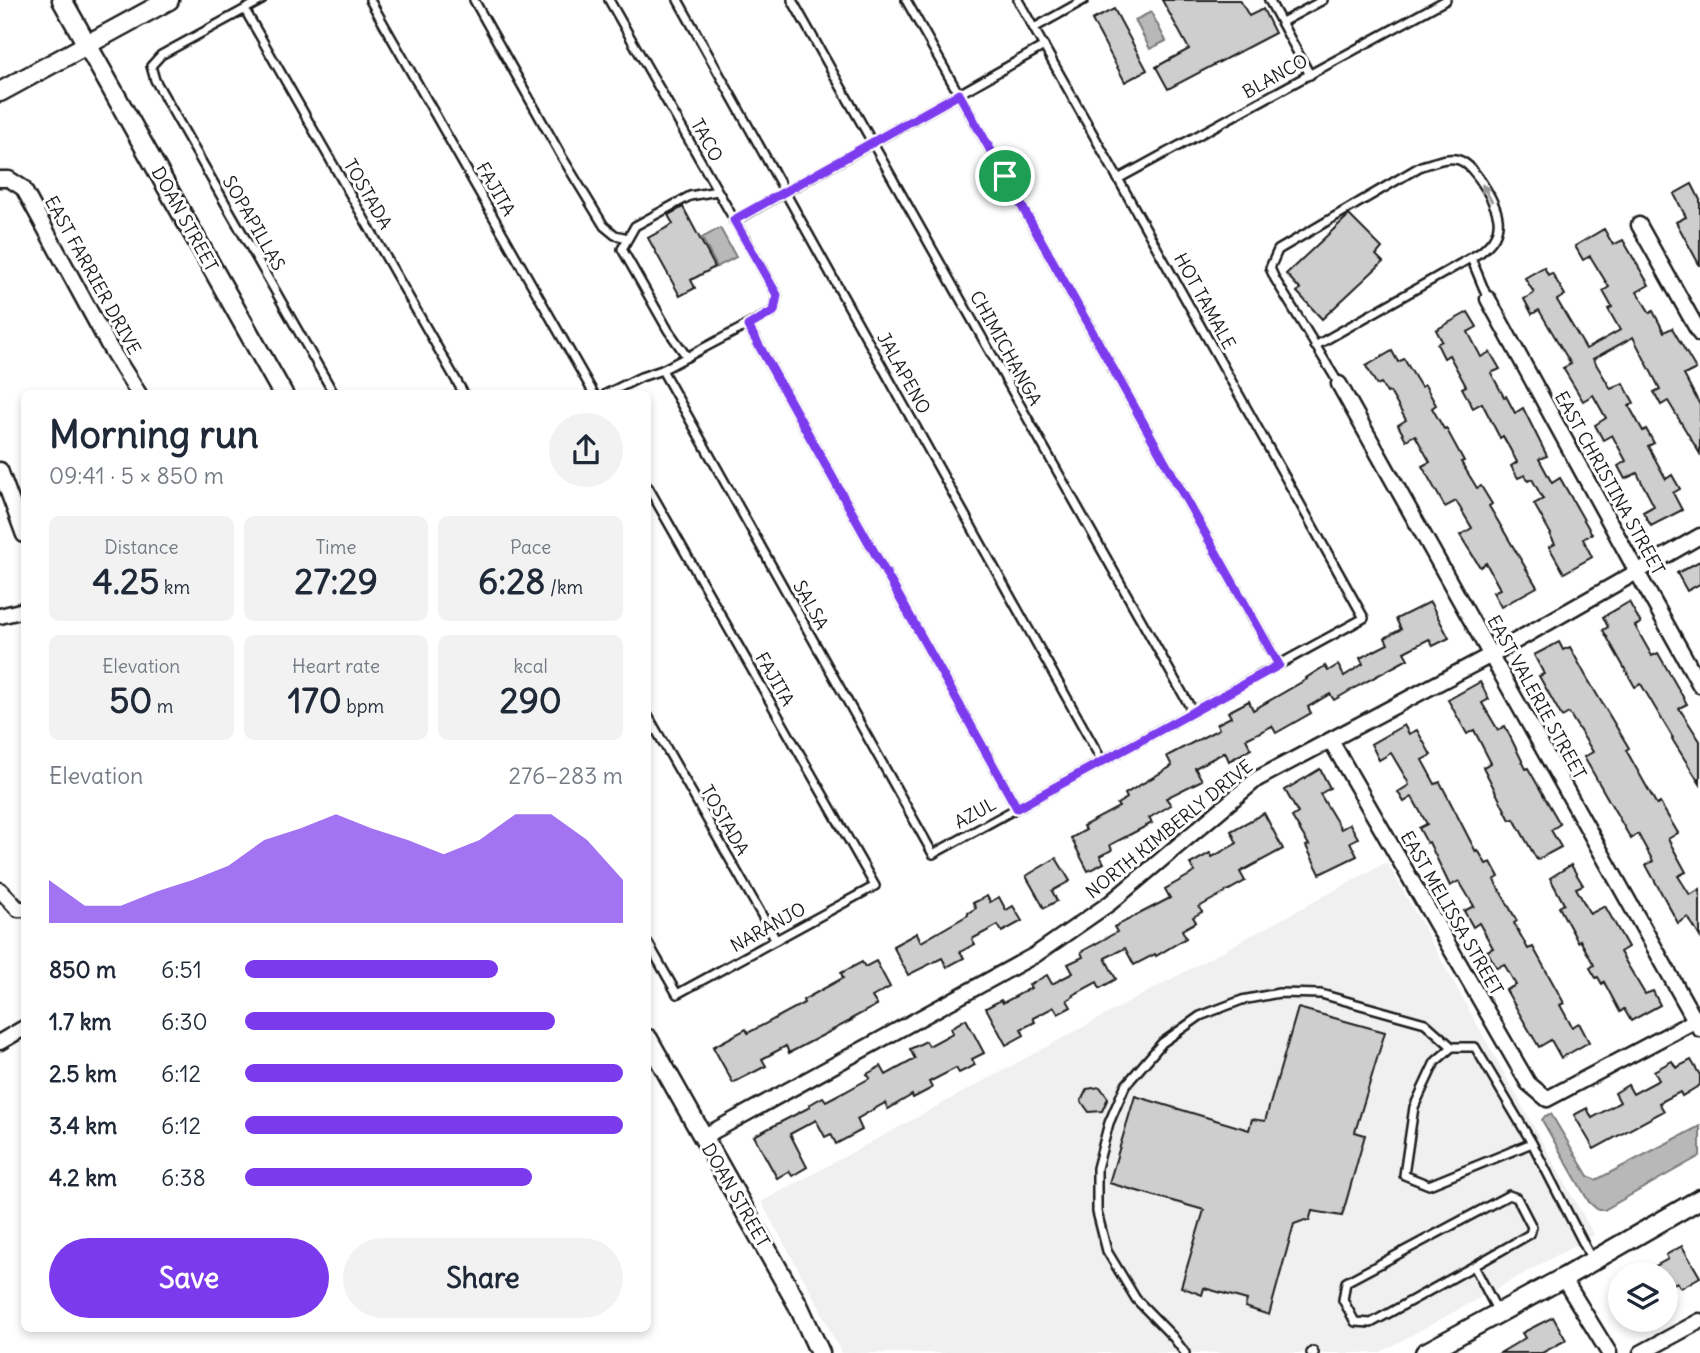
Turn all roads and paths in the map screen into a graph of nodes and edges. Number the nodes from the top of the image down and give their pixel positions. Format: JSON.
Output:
{"nodes":[{"id":1,"x":62,"y":0,"type":"edge"},
{"id":2,"x":169,"y":0,"type":"edge"},
{"id":3,"x":262,"y":0,"type":"edge"},
{"id":4,"x":370,"y":0,"type":"edge"},
{"id":5,"x":474,"y":0,"type":"edge"},
{"id":6,"x":610,"y":0,"type":"edge"},
{"id":7,"x":678,"y":0,"type":"edge"},
{"id":8,"x":792,"y":0,"type":"edge"},
{"id":9,"x":906,"y":0,"type":"edge"},
{"id":10,"x":1018,"y":0,"type":"edge"},
{"id":11,"x":1084,"y":0,"type":"edge"},
{"id":12,"x":1269,"y":0,"type":"edge"},
{"id":13,"x":1323,"y":0,"type":"edge"},
{"id":14,"x":1446,"y":0,"type":"edge"},
{"id":15,"x":245,"y":10,"type":"junction"},
{"id":16,"x":1282,"y":22,"type":"junction"},
{"id":17,"x":1034,"y":28,"type":"junction"},
{"id":18,"x":86,"y":44,"type":"junction"},
{"id":19,"x":1044,"y":46,"type":"junction"},
{"id":20,"x":1310,"y":75,"type":"junction"},
{"id":21,"x":0,"y":92,"type":"edge"},
{"id":22,"x":959,"y":94,"type":"junction"},
{"id":23,"x":872,"y":143,"type":"junction"},
{"id":24,"x":4,"y":179,"type":"edge"},
{"id":25,"x":1118,"y":179,"type":"junction"},
{"id":26,"x":717,"y":191,"type":"junction"},
{"id":27,"x":785,"y":192,"type":"junction"},
{"id":28,"x":734,"y":220,"type":"junction"},
{"id":29,"x":1639,"y":225,"type":"dead end"},
{"id":30,"x":628,"y":238,"type":"junction"},
{"id":31,"x":1471,"y":258,"type":"junction"},
{"id":32,"x":1488,"y":299,"type":"joint"},
{"id":33,"x":748,"y":326,"type":"junction"},
{"id":34,"x":1700,"y":334,"type":"edge"},
{"id":35,"x":1315,"y":346,"type":"junction"},
{"id":36,"x":687,"y":357,"type":"junction"},
{"id":37,"x":662,"y":370,"type":"junction"},
{"id":38,"x":1339,"y":384,"type":"joint"},
{"id":39,"x":136,"y":390,"type":"edge"},
{"id":40,"x":282,"y":390,"type":"edge"},
{"id":41,"x":332,"y":390,"type":"edge"},
{"id":42,"x":462,"y":390,"type":"edge"},
{"id":43,"x":592,"y":390,"type":"edge"},
{"id":44,"x":614,"y":390,"type":"edge"},
{"id":45,"x":0,"y":470,"type":"edge"},
{"id":46,"x":651,"y":492,"type":"edge"},
{"id":47,"x":21,"y":527,"type":"edge"},
{"id":48,"x":1700,"y":536,"type":"edge"},
{"id":49,"x":1637,"y":572,"type":"junction"},
{"id":50,"x":21,"y":611,"type":"edge"},
{"id":51,"x":0,"y":616,"type":"edge"},
{"id":52,"x":1364,"y":618,"type":"joint"},
{"id":53,"x":1491,"y":655,"type":"junction"},
{"id":54,"x":1279,"y":665,"type":"junction"},
{"id":55,"x":1700,"y":685,"type":"edge"},
{"id":56,"x":1193,"y":712,"type":"junction"},
{"id":57,"x":651,"y":721,"type":"edge"},
{"id":58,"x":1331,"y":741,"type":"junction"},
{"id":59,"x":1102,"y":761,"type":"junction"},
{"id":60,"x":1017,"y":808,"type":"junction"},
{"id":61,"x":933,"y":854,"type":"joint"},
{"id":62,"x":875,"y":886,"type":"joint"},
{"id":63,"x":0,"y":890,"type":"edge"},
{"id":64,"x":21,"y":909,"type":"edge"},
{"id":65,"x":776,"y":940,"type":"junction"},
{"id":66,"x":651,"y":948,"type":"edge"},
{"id":67,"x":1699,"y":1023,"type":"edge"},
{"id":68,"x":21,"y":1030,"type":"edge"},
{"id":69,"x":0,"y":1042,"type":"edge"},
{"id":70,"x":651,"y":1044,"type":"edge"},
{"id":71,"x":1452,"y":1047,"type":"junction"},
{"id":72,"x":703,"y":1137,"type":"junction"},
{"id":73,"x":1532,"y":1143,"type":"junction"},
{"id":74,"x":1700,"y":1199,"type":"edge"},
{"id":75,"x":1592,"y":1261,"type":"junction"},
{"id":76,"x":1474,"y":1266,"type":"junction"},
{"id":77,"x":1563,"y":1278,"type":"junction"},
{"id":78,"x":1499,"y":1313,"type":"junction"},
{"id":79,"x":1700,"y":1321,"type":"edge"},
{"id":80,"x":820,"y":1353,"type":"edge"},
{"id":81,"x":1185,"y":1353,"type":"edge"},
{"id":82,"x":1425,"y":1353,"type":"edge"},
{"id":83,"x":1609,"y":1353,"type":"edge"},
{"id":84,"x":1641,"y":1353,"type":"edge"}],
"edges":[{"from":1,"to":18,"type":"street","name":"DOAN STREET"},
{"from":2,"to":18,"type":"street"},
{"from":3,"to":15,"type":"lane"},
{"from":4,"to":43,"type":"lane","name":"FAJITA"},
{"from":5,"to":30,"type":"lane"},
{"from":6,"to":26,"type":"lane","name":"TACO"},
{"from":7,"to":27,"type":"lane","name":"JALAPENO"},
{"from":8,"to":23,"type":"lane","name":"CHIMICHANGA"},
{"from":9,"to":22,"type":"lane"},
{"from":10,"to":17,"type":"lane","name":"HOT TAMALE"},
{"from":11,"to":17,"type":"lane"},
{"from":12,"to":16,"type":"lane"},
{"from":13,"to":16,"type":"lane"},
{"from":14,"to":20,"type":"lane","name":"BLANCO"},
{"from":15,"to":41,"type":"lane","name":"SOPAPILLAS"},
{"from":15,"to":42,"type":"lane","name":"TOSTADA"},
{"from":16,"to":20,"type":"lane"},
{"from":17,"to":19,"type":"lane","name":"HOT TAMALE"},
{"from":18,"to":21,"type":"street"},
{"from":18,"to":40,"type":"street","name":"DOAN STREET"},
{"from":19,"to":22,"type":"lane"},
{"from":19,"to":25,"type":"lane","name":"HOT TAMALE"},
{"from":20,"to":25,"type":"lane","name":"BLANCO"},
{"from":22,"to":23,"type":"lane"},
{"from":22,"to":54,"type":"lane"},
{"from":23,"to":27,"type":"lane"},
{"from":23,"to":56,"type":"lane","name":"CHIMICHANGA"},
{"from":24,"to":39,"type":"street","name":"EAST FARRIER DRIVE"},
{"from":25,"to":52,"type":"lane","name":"HOT TAMALE"},
{"from":26,"to":28,"type":"lane","name":"TACO"},
{"from":26,"to":30,"type":"lane"},
{"from":27,"to":28,"type":"lane"},
{"from":27,"to":59,"type":"lane","name":"JALAPENO"},
{"from":28,"to":33,"type":"lane","name":"TACO"},
{"from":29,"to":34,"type":"street"},
{"from":30,"to":36,"type":"lane"},
{"from":31,"to":32,"type":"lane"},
{"from":31,"to":35,"type":"lane"},
{"from":31,"to":35,"type":"lane","one_way":true},
{"from":32,"to":49,"type":"street","name":"EAST CHRISTINA STREET"},
{"from":33,"to":36,"type":"lane"},
{"from":33,"to":60,"type":"lane"},
{"from":35,"to":38,"type":"lane"},
{"from":36,"to":37,"type":"lane"},
{"from":37,"to":44,"type":"lane"},
{"from":37,"to":61,"type":"lane","name":"SALSA"},
{"from":38,"to":53,"type":"street","name":"EAST VALERIE STREET"},
{"from":45,"to":47,"type":"street"},
{"from":46,"to":62,"type":"lane","name":"FAJITA"},
{"from":48,"to":49,"type":"street","name":"NORTH KIMBERLY DRIVE"},
{"from":49,"to":53,"type":"street","name":"NORTH KIMBERLY DRIVE"},
{"from":49,"to":55,"type":"street","name":"EAST CHRISTINA STREET"},
{"from":50,"to":51,"type":"street"},
{"from":52,"to":54,"type":"lane","name":"AZUL"},
{"from":53,"to":58,"type":"street","name":"NORTH KIMBERLY DRIVE"},
{"from":53,"to":67,"type":"street","name":"EAST VALERIE STREET"},
{"from":54,"to":56,"type":"lane","name":"AZUL"},
{"from":56,"to":59,"type":"lane","name":"AZUL"},
{"from":57,"to":65,"type":"lane","name":"TOSTADA"},
{"from":58,"to":67,"type":"street","name":"EAST MELISSA STREET"},
{"from":58,"to":72,"type":"street","name":"NORTH KIMBERLY DRIVE"},
{"from":59,"to":60,"type":"lane","name":"AZUL"},
{"from":60,"to":61,"type":"lane","name":"AZUL"},
{"from":62,"to":65,"type":"lane","name":"NARANJO"},
{"from":63,"to":64,"type":"street"},
{"from":65,"to":66,"type":"lane","name":"NARANJO"},
{"from":68,"to":69,"type":"street"},
{"from":70,"to":72,"type":"street","name":"DOAN STREET"},
{"from":71,"to":73,"type":"lane"},
{"from":71,"to":73,"type":"lane"},
{"from":71,"to":81,"type":"lane"},
{"from":72,"to":80,"type":"street","name":"DOAN STREET"},
{"from":73,"to":75,"type":"lane"},
{"from":74,"to":75,"type":"street"},
{"from":75,"to":77,"type":"street"},
{"from":76,"to":76,"type":"lane"},
{"from":76,"to":78,"type":"lane"},
{"from":77,"to":78,"type":"street"},
{"from":77,"to":83,"type":"street"},
{"from":78,"to":82,"type":"street"},
{"from":79,"to":84,"type":"street"}]}
